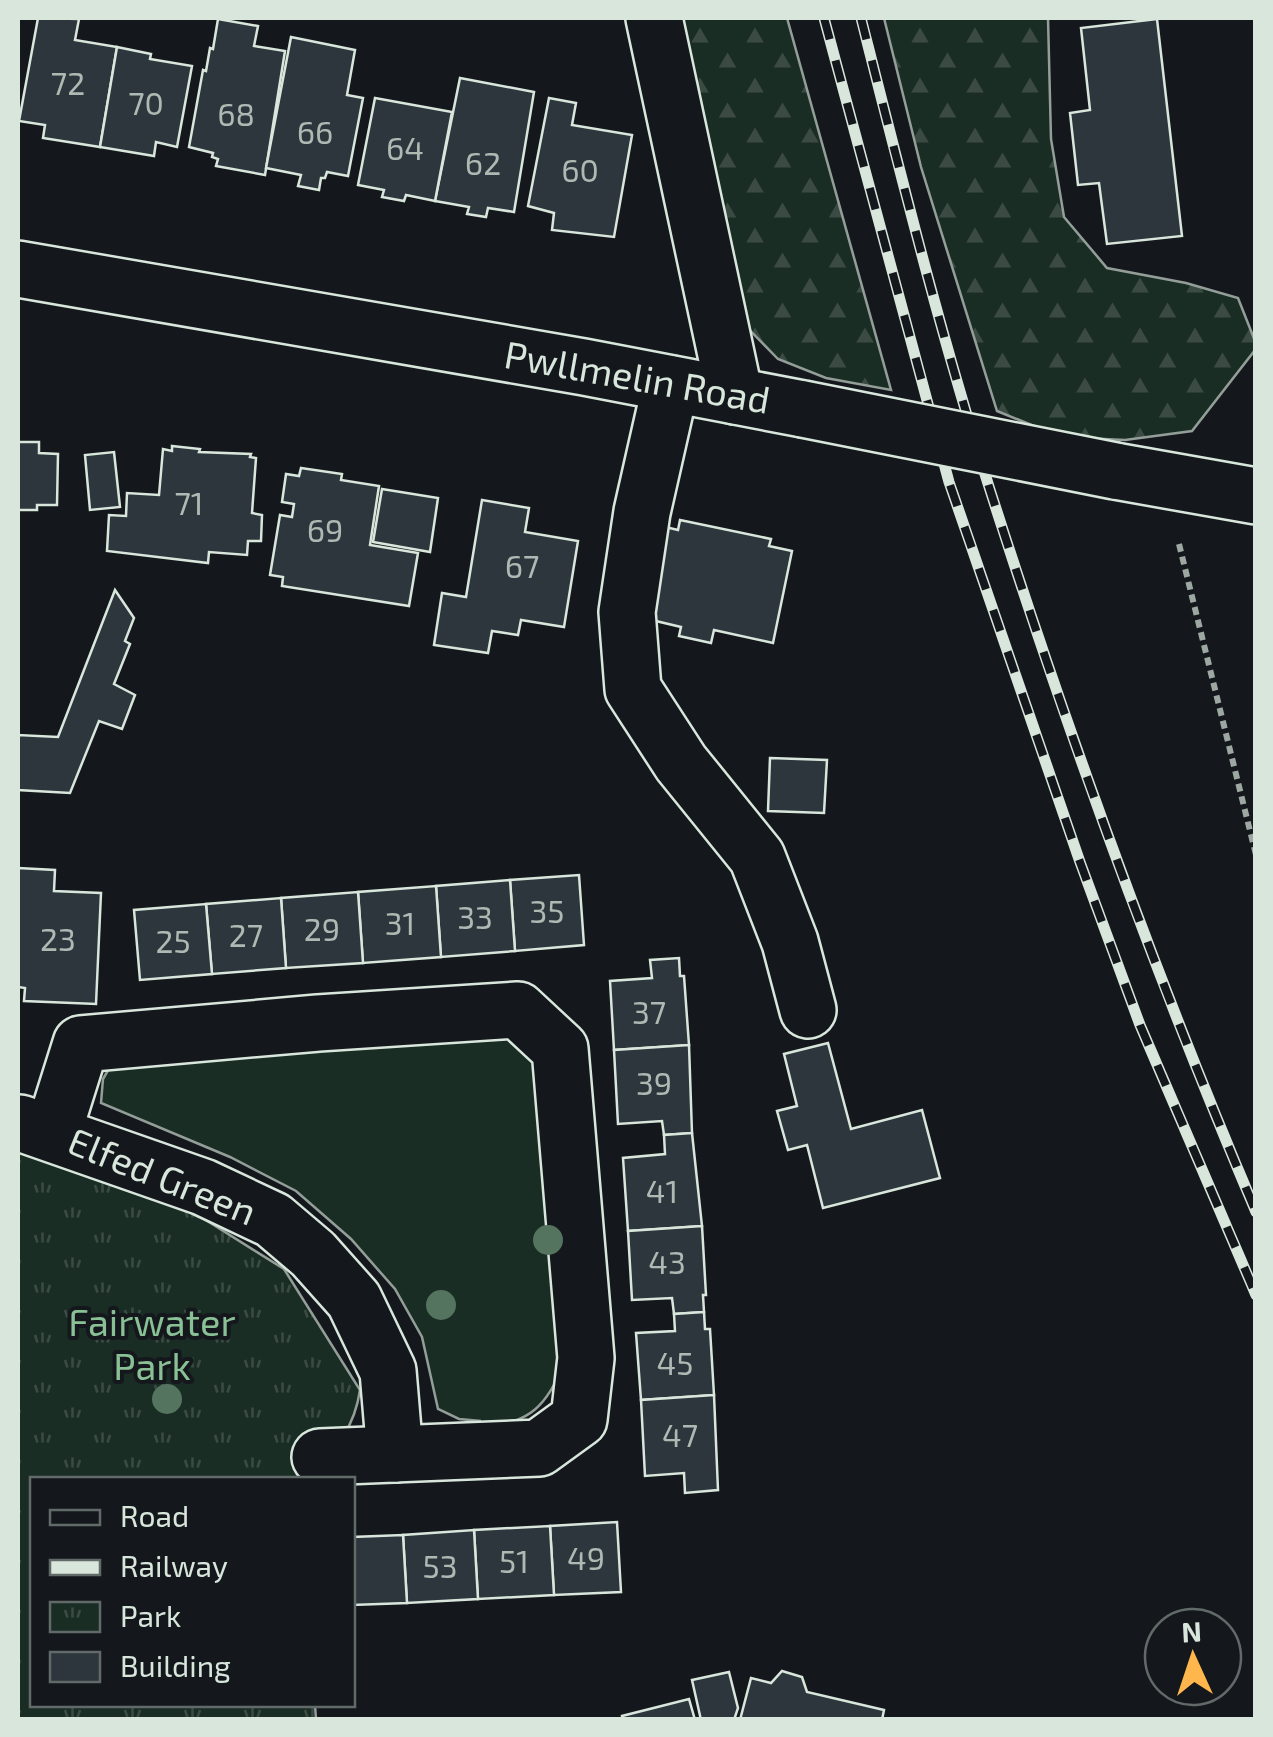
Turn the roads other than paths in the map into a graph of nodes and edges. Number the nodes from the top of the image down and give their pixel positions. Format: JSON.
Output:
{"nodes":[{"id":1,"x":654,"y":18,"type":"edge"},
{"id":2,"x":18,"y":269,"type":"edge"},
{"id":3,"x":671,"y":384,"type":"junction"},
{"id":4,"x":735,"y":396,"type":"junction"},
{"id":5,"x":1256,"y":496,"type":"edge"},
{"id":6,"x":808,"y":1010,"type":"dead end"},
{"id":7,"x":35,"y":1128,"type":"edge"},
{"id":8,"x":395,"y":1454,"type":"junction"},
{"id":9,"x":320,"y":1457,"type":"dead end"}],
"edges":[{"from":1,"to":4,"type":"street"},
{"from":2,"to":3,"type":"street","name":"Pwllmelin Road"},
{"from":3,"to":4,"type":"street","name":"Pwllmelin Road"},
{"from":3,"to":6,"type":"street"},
{"from":4,"to":5,"type":"street","name":"Pwllmelin Road","bridge":true},
{"from":7,"to":8,"type":"street","name":"Elfed Green"},
{"from":7,"to":8,"type":"street"},
{"from":8,"to":9,"type":"street"}]}
